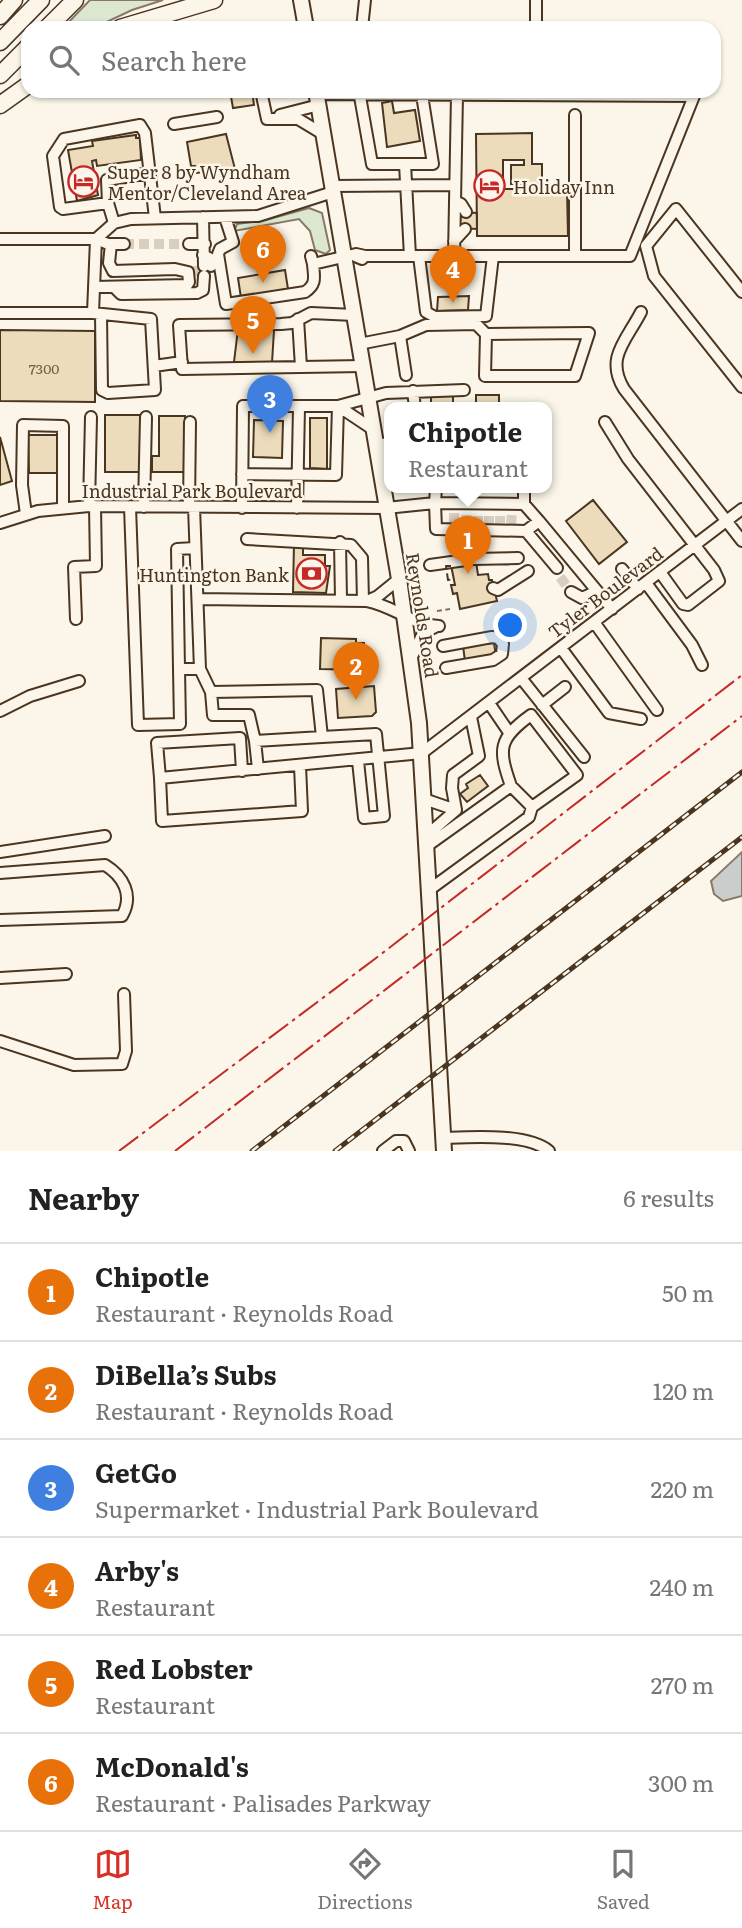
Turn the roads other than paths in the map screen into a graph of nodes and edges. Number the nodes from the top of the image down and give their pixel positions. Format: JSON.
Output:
{"nodes":[{"id":1,"x":14,"y":0,"type":"edge"},
{"id":2,"x":41,"y":0,"type":"edge"},
{"id":3,"x":75,"y":0,"type":"edge"},
{"id":4,"x":214,"y":0,"type":"edge"},
{"id":5,"x":301,"y":0,"type":"edge"},
{"id":6,"x":365,"y":0,"type":"edge"},
{"id":7,"x":536,"y":0,"type":"edge"},
{"id":8,"x":0,"y":16,"type":"edge"},
{"id":9,"x":54,"y":21,"type":"edge"},
{"id":10,"x":144,"y":21,"type":"edge"},
{"id":11,"x":305,"y":21,"type":"edge"},
{"id":12,"x":363,"y":21,"type":"edge"},
{"id":13,"x":536,"y":21,"type":"edge"},
{"id":14,"x":0,"y":43,"type":"edge"},
{"id":15,"x":21,"y":54,"type":"edge"},
{"id":16,"x":0,"y":75,"type":"edge"},
{"id":17,"x":21,"y":90,"type":"edge"},
{"id":18,"x":262,"y":98,"type":"edge"},
{"id":19,"x":315,"y":98,"type":"edge"},
{"id":20,"x":317,"y":98,"type":"edge"},
{"id":21,"x":360,"y":98,"type":"edge"},
{"id":22,"x":422,"y":98,"type":"edge"},
{"id":23,"x":457,"y":98,"type":"edge"},
{"id":24,"x":693,"y":98,"type":"edge"},
{"id":25,"x":0,"y":105,"type":"edge"},
{"id":26,"x":575,"y":115,"type":"dead end"},
{"id":27,"x":217,"y":117,"type":"dead end"},
{"id":28,"x":278,"y":117,"type":"junction"},
{"id":29,"x":174,"y":124,"type":"dead end"},
{"id":30,"x":323,"y":134,"type":"junction"},
{"id":31,"x":405,"y":164,"type":"junction"},
{"id":32,"x":433,"y":164,"type":"junction"},
{"id":33,"x":456,"y":164,"type":"junction"},
{"id":34,"x":150,"y":173,"type":"junction"},
{"id":35,"x":405,"y":185,"type":"junction"},
{"id":36,"x":455,"y":185,"type":"junction"},
{"id":37,"x":333,"y":189,"type":"junction"},
{"id":38,"x":455,"y":201,"type":"junction"},
{"id":39,"x":108,"y":202,"type":"junction"},
{"id":40,"x":466,"y":212,"type":"dead end"},
{"id":41,"x":203,"y":217,"type":"junction"},
{"id":42,"x":225,"y":217,"type":"junction"},
{"id":43,"x":155,"y":218,"type":"junction"},
{"id":44,"x":114,"y":223,"type":"junction"},
{"id":45,"x":465,"y":229,"type":"dead end"},
{"id":46,"x":0,"y":239,"type":"edge"},
{"id":47,"x":96,"y":239,"type":"junction"},
{"id":48,"x":454,"y":241,"type":"junction"},
{"id":49,"x":111,"y":244,"type":"junction"},
{"id":50,"x":124,"y":244,"type":"tunnel mouth"},
{"id":51,"x":189,"y":244,"type":"tunnel mouth"},
{"id":52,"x":205,"y":248,"type":"junction"},
{"id":53,"x":414,"y":256,"type":"junction"},
{"id":54,"x":454,"y":256,"type":"junction"},
{"id":55,"x":493,"y":256,"type":"junction"},
{"id":56,"x":575,"y":256,"type":"junction"},
{"id":57,"x":355,"y":257,"type":"junction"},
{"id":58,"x":94,"y":287,"type":"junction"},
{"id":59,"x":116,"y":289,"type":"junction"},
{"id":60,"x":742,"y":292,"type":"edge"},
{"id":61,"x":641,"y":312,"type":"dead end"},
{"id":62,"x":0,"y":313,"type":"edge"},
{"id":63,"x":97,"y":314,"type":"junction"},
{"id":64,"x":354,"y":315,"type":"junction"},
{"id":65,"x":298,"y":319,"type":"junction"},
{"id":66,"x":486,"y":334,"type":"junction"},
{"id":67,"x":400,"y":337,"type":"junction"},
{"id":68,"x":359,"y":344,"type":"junction"},
{"id":69,"x":182,"y":362,"type":"junction"},
{"id":70,"x":154,"y":366,"type":"junction"},
{"id":71,"x":363,"y":366,"type":"junction"},
{"id":72,"x":301,"y":367,"type":"junction"},
{"id":73,"x":406,"y":375,"type":"dead end"},
{"id":74,"x":742,"y":387,"type":"edge"},
{"id":75,"x":464,"y":390,"type":"dead end"},
{"id":76,"x":414,"y":391,"type":"junction"},
{"id":77,"x":368,"y":398,"type":"junction"},
{"id":78,"x":415,"y":402,"type":"edge"},
{"id":79,"x":338,"y":406,"type":"junction"},
{"id":80,"x":299,"y":407,"type":"junction"},
{"id":81,"x":90,"y":416,"type":"dead end"},
{"id":82,"x":146,"y":416,"type":"dead end"},
{"id":83,"x":190,"y":422,"type":"dead end"},
{"id":84,"x":605,"y":422,"type":"dead end"},
{"id":85,"x":374,"y":430,"type":"junction"},
{"id":86,"x":383,"y":444,"type":"edge"},
{"id":87,"x":384,"y":465,"type":"edge"},
{"id":88,"x":242,"y":474,"type":"junction"},
{"id":89,"x":298,"y":474,"type":"junction"},
{"id":90,"x":385,"y":493,"type":"edge"},
{"id":91,"x":436,"y":493,"type":"edge"},
{"id":92,"x":516,"y":493,"type":"edge"},
{"id":93,"x":436,"y":503,"type":"junction"},
{"id":94,"x":92,"y":506,"type":"junction"},
{"id":95,"x":130,"y":507,"type":"junction"},
{"id":96,"x":144,"y":507,"type":"junction"},
{"id":97,"x":192,"y":507,"type":"junction"},
{"id":98,"x":492,"y":507,"type":"junction"},
{"id":99,"x":63,"y":508,"type":"junction"},
{"id":100,"x":242,"y":508,"type":"junction"},
{"id":101,"x":297,"y":508,"type":"junction"},
{"id":102,"x":386,"y":508,"type":"junction"},
{"id":103,"x":742,"y":509,"type":"edge"},
{"id":104,"x":26,"y":514,"type":"junction"},
{"id":105,"x":539,"y":520,"type":"junction"},
{"id":106,"x":728,"y":520,"type":"junction"},
{"id":107,"x":0,"y":523,"type":"edge"},
{"id":108,"x":526,"y":531,"type":"junction"},
{"id":109,"x":247,"y":539,"type":"dead end"},
{"id":110,"x":742,"y":541,"type":"edge"},
{"id":111,"x":340,"y":542,"type":"junction"},
{"id":112,"x":694,"y":546,"type":"junction"},
{"id":113,"x":195,"y":548,"type":"junction"},
{"id":114,"x":518,"y":558,"type":"dead end"},
{"id":115,"x":570,"y":559,"type":"junction"},
{"id":116,"x":430,"y":565,"type":"dead end"},
{"id":117,"x":622,"y":569,"type":"dead end"},
{"id":118,"x":528,"y":571,"type":"dead end"},
{"id":119,"x":660,"y":572,"type":"junction"},
{"id":120,"x":399,"y":579,"type":"junction"},
{"id":121,"x":642,"y":586,"type":"junction"},
{"id":122,"x":494,"y":589,"type":"dead end"},
{"id":123,"x":597,"y":591,"type":"junction"},
{"id":124,"x":571,"y":592,"type":"dead end"},
{"id":125,"x":198,"y":599,"type":"junction"},
{"id":126,"x":341,"y":600,"type":"junction"},
{"id":127,"x":365,"y":601,"type":"junction"},
{"id":128,"x":612,"y":609,"type":"junction"},
{"id":129,"x":405,"y":615,"type":"junction"},
{"id":130,"x":76,"y":619,"type":"dead end"},
{"id":131,"x":594,"y":622,"type":"junction"},
{"id":132,"x":443,"y":646,"type":"dead end"},
{"id":133,"x":561,"y":648,"type":"junction"},
{"id":134,"x":411,"y":659,"type":"junction"},
{"id":135,"x":702,"y":665,"type":"dead end"},
{"id":136,"x":446,"y":668,"type":"dead end"},
{"id":137,"x":179,"y":669,"type":"junction"},
{"id":138,"x":200,"y":669,"type":"junction"},
{"id":139,"x":521,"y":678,"type":"junction"},
{"id":140,"x":79,"y":681,"type":"dead end"},
{"id":141,"x":565,"y":687,"type":"dead end"},
{"id":142,"x":211,"y":692,"type":"junction"},
{"id":143,"x":489,"y":703,"type":"junction"},
{"id":144,"x":542,"y":705,"type":"junction"},
{"id":145,"x":0,"y":710,"type":"edge"},
{"id":146,"x":657,"y":710,"type":"dead end"},
{"id":147,"x":471,"y":717,"type":"junction"},
{"id":148,"x":641,"y":719,"type":"dead end"},
{"id":149,"x":509,"y":732,"type":"junction"},
{"id":150,"x":321,"y":737,"type":"junction"},
{"id":151,"x":255,"y":741,"type":"junction"},
{"id":152,"x":422,"y":754,"type":"junction"},
{"id":153,"x":584,"y":757,"type":"dead end"},
{"id":154,"x":379,"y":759,"type":"junction"},
{"id":155,"x":358,"y":761,"type":"junction"},
{"id":156,"x":300,"y":766,"type":"junction"},
{"id":157,"x":258,"y":769,"type":"junction"},
{"id":158,"x":242,"y":771,"type":"junction"},
{"id":159,"x":160,"y":778,"type":"junction"},
{"id":160,"x":512,"y":786,"type":"junction"},
{"id":161,"x":424,"y":799,"type":"junction"},
{"id":162,"x":533,"y":807,"type":"junction"},
{"id":163,"x":456,"y":810,"type":"junction"},
{"id":164,"x":105,"y":836,"type":"dead end"},
{"id":165,"x":427,"y":841,"type":"junction"},
{"id":166,"x":0,"y":852,"type":"edge"},
{"id":167,"x":0,"y":873,"type":"edge"},
{"id":168,"x":429,"y":890,"type":"junction"},
{"id":169,"x":0,"y":920,"type":"edge"},
{"id":170,"x":66,"y":974,"type":"dead end"},
{"id":171,"x":0,"y":978,"type":"edge"},
{"id":172,"x":124,"y":994,"type":"dead end"},
{"id":173,"x":0,"y":1041,"type":"edge"},
{"id":174,"x":443,"y":1144,"type":"edge"},
{"id":175,"x":383,"y":1151,"type":"edge"},
{"id":176,"x":409,"y":1151,"type":"edge"},
{"id":177,"x":549,"y":1151,"type":"edge"}],
"edges":[{"from":1,"to":8,"type":"highway"},
{"from":2,"to":14,"type":"highway"},
{"from":3,"to":9,"type":"highway"},
{"from":4,"to":10,"type":"highway"},
{"from":5,"to":11,"type":"main road"},
{"from":6,"to":12,"type":"street"},
{"from":7,"to":13,"type":"street"},
{"from":15,"to":16,"type":"highway"},
{"from":17,"to":25,"type":"highway"},
{"from":18,"to":28,"type":"street"},
{"from":19,"to":28,"type":"street"},
{"from":20,"to":30,"type":"main road","name":"Reynolds Road"},
{"from":21,"to":31,"type":"street"},
{"from":22,"to":32,"type":"street"},
{"from":23,"to":33,"type":"street"},
{"from":24,"to":56,"type":"street"},
{"from":26,"to":56,"type":"street"},
{"from":27,"to":29,"type":"street"},
{"from":28,"to":30,"type":"street"},
{"from":30,"to":37,"type":"main road","name":"Reynolds Road"},
{"from":31,"to":32,"type":"street"},
{"from":31,"to":35,"type":"street"},
{"from":32,"to":33,"type":"street"},
{"from":33,"to":36,"type":"street"},
{"from":34,"to":39,"type":"street"},
{"from":34,"to":39,"type":"street"},
{"from":34,"to":43,"type":"street"},
{"from":35,"to":36,"type":"street"},
{"from":35,"to":37,"type":"street"},
{"from":35,"to":53,"type":"street"},
{"from":36,"to":38,"type":"street"},
{"from":37,"to":42,"type":"street"},
{"from":37,"to":57,"type":"main road","name":"Reynolds Road"},
{"from":38,"to":40,"type":"street"},
{"from":38,"to":48,"type":"street"},
{"from":39,"to":44,"type":"street"},
{"from":41,"to":42,"type":"street"},
{"from":41,"to":43,"type":"street"},
{"from":41,"to":52,"type":"street"},
{"from":42,"to":57,"type":"street"},
{"from":43,"to":44,"type":"street"},
{"from":44,"to":47,"type":"street"},
{"from":45,"to":48,"type":"street"},
{"from":46,"to":47,"type":"street"},
{"from":47,"to":49,"type":"street"},
{"from":47,"to":58,"type":"street"},
{"from":48,"to":54,"type":"street"},
{"from":49,"to":50,"type":"street"},
{"from":49,"to":59,"type":"street"},
{"from":51,"to":52,"type":"street"},
{"from":52,"to":59,"type":"street"},
{"from":53,"to":54,"type":"street"},
{"from":53,"to":55,"type":"street"},
{"from":53,"to":57,"type":"street"},
{"from":54,"to":55,"type":"street"},
{"from":55,"to":56,"type":"street"},
{"from":57,"to":64,"type":"main road","name":"Reynolds Road"},
{"from":58,"to":59,"type":"street"},
{"from":58,"to":63,"type":"street"},
{"from":60,"to":74,"type":"street"},
{"from":61,"to":106,"type":"street"},
{"from":62,"to":63,"type":"street"},
{"from":63,"to":70,"type":"street"},
{"from":63,"to":70,"type":"street"},
{"from":64,"to":65,"type":"street"},
{"from":64,"to":68,"type":"main road","name":"Reynolds Road"},
{"from":65,"to":69,"type":"street"},
{"from":65,"to":72,"type":"street"},
{"from":66,"to":66,"type":"street"},
{"from":66,"to":67,"type":"street"},
{"from":67,"to":68,"type":"street"},
{"from":67,"to":73,"type":"street"},
{"from":68,"to":71,"type":"main road","name":"Reynolds Road"},
{"from":69,"to":70,"type":"street"},
{"from":69,"to":72,"type":"street"},
{"from":71,"to":72,"type":"street"},
{"from":71,"to":77,"type":"main road","name":"Reynolds Road"},
{"from":75,"to":76,"type":"street"},
{"from":76,"to":77,"type":"street"},
{"from":76,"to":78,"type":"street"},
{"from":77,"to":79,"type":"street"},
{"from":77,"to":85,"type":"main road","name":"Reynolds Road"},
{"from":79,"to":80,"type":"street"},
{"from":79,"to":85,"type":"street"},
{"from":79,"to":89,"type":"street"},
{"from":80,"to":88,"type":"street"},
{"from":80,"to":89,"type":"street"},
{"from":81,"to":94,"type":"street"},
{"from":82,"to":96,"type":"street"},
{"from":83,"to":97,"type":"street"},
{"from":84,"to":112,"type":"street"},
{"from":85,"to":86,"type":"main road","name":"Reynolds Road"},
{"from":86,"to":87,"type":"main road","name":"Reynolds Road"},
{"from":88,"to":89,"type":"street"},
{"from":88,"to":100,"type":"street"},
{"from":89,"to":101,"type":"street"},
{"from":90,"to":102,"type":"main road","name":"Reynolds Road"},
{"from":91,"to":93,"type":"street"},
{"from":92,"to":98,"type":"street"},
{"from":93,"to":98,"type":"street","name":"Industrial Park Boulevard"},
{"from":93,"to":102,"type":"street","name":"Industrial Park Boulevard"},
{"from":93,"to":108,"type":"street"},
{"from":94,"to":95,"type":"street","name":"Industrial Park Boulevard"},
{"from":94,"to":99,"type":"street","name":"Industrial Park Boulevard"},
{"from":94,"to":130,"type":"street"},
{"from":95,"to":96,"type":"street","name":"Industrial Park Boulevard"},
{"from":95,"to":137,"type":"street"},
{"from":96,"to":97,"type":"street","name":"Industrial Park Boulevard"},
{"from":97,"to":100,"type":"street","name":"Industrial Park Boulevard"},
{"from":97,"to":113,"type":"street"},
{"from":98,"to":105,"type":"street"},
{"from":99,"to":104,"type":"street","name":"Industrial Park Boulevard"},
{"from":99,"to":104,"type":"street"},
{"from":100,"to":101,"type":"street","name":"Industrial Park Boulevard"},
{"from":101,"to":102,"type":"street","name":"Industrial Park Boulevard"},
{"from":102,"to":120,"type":"main road","name":"Reynolds Road"},
{"from":103,"to":106,"type":"street","name":"Tyler Boulevard"},
{"from":104,"to":107,"type":"street","name":"Industrial Park Boulevard"},
{"from":105,"to":108,"type":"street"},
{"from":105,"to":115,"type":"street"},
{"from":106,"to":110,"type":"street"},
{"from":106,"to":112,"type":"street","name":"Tyler Boulevard"},
{"from":108,"to":115,"type":"street"},
{"from":109,"to":111,"type":"street"},
{"from":111,"to":126,"type":"street"},
{"from":111,"to":127,"type":"street"},
{"from":112,"to":119,"type":"street","name":"Tyler Boulevard"},
{"from":112,"to":119,"type":"street"},
{"from":113,"to":125,"type":"street"},
{"from":113,"to":137,"type":"street"},
{"from":114,"to":116,"type":"street"},
{"from":115,"to":123,"type":"street"},
{"from":117,"to":121,"type":"street"},
{"from":118,"to":122,"type":"street"},
{"from":119,"to":121,"type":"street","name":"Tyler Boulevard"},
{"from":120,"to":127,"type":"street"},
{"from":120,"to":129,"type":"main road","name":"Reynolds Road"},
{"from":121,"to":128,"type":"street","name":"Tyler Boulevard"},
{"from":121,"to":135,"type":"street"},
{"from":123,"to":124,"type":"street"},
{"from":123,"to":128,"type":"street"},
{"from":125,"to":126,"type":"street"},
{"from":125,"to":138,"type":"street"},
{"from":126,"to":127,"type":"street"},
{"from":127,"to":129,"type":"street"},
{"from":128,"to":131,"type":"street","name":"Tyler Boulevard"},
{"from":129,"to":134,"type":"main road","name":"Reynolds Road"},
{"from":129,"to":134,"type":"street"},
{"from":131,"to":133,"type":"street","name":"Tyler Boulevard"},
{"from":131,"to":146,"type":"street"},
{"from":132,"to":136,"type":"street"},
{"from":133,"to":139,"type":"street","name":"Tyler Boulevard"},
{"from":133,"to":148,"type":"street"},
{"from":134,"to":152,"type":"main road","name":"Reynolds Road"},
{"from":137,"to":138,"type":"street"},
{"from":138,"to":142,"type":"street"},
{"from":139,"to":143,"type":"street","name":"Tyler Boulevard"},
{"from":139,"to":144,"type":"street"},
{"from":140,"to":145,"type":"street"},
{"from":141,"to":144,"type":"street"},
{"from":142,"to":150,"type":"street"},
{"from":142,"to":151,"type":"street"},
{"from":143,"to":147,"type":"street","name":"Tyler Boulevard"},
{"from":143,"to":149,"type":"street"},
{"from":144,"to":153,"type":"street"},
{"from":147,"to":152,"type":"street","name":"Tyler Boulevard"},
{"from":147,"to":163,"type":"street"},
{"from":149,"to":160,"type":"street"},
{"from":149,"to":162,"type":"street"},
{"from":150,"to":151,"type":"street"},
{"from":150,"to":154,"type":"street"},
{"from":151,"to":157,"type":"street"},
{"from":152,"to":154,"type":"street"},
{"from":152,"to":161,"type":"main road","name":"Reynolds Road"},
{"from":154,"to":155,"type":"street"},
{"from":154,"to":155,"type":"street"},
{"from":155,"to":156,"type":"street"},
{"from":156,"to":157,"type":"street"},
{"from":156,"to":159,"type":"street"},
{"from":157,"to":158,"type":"street"},
{"from":158,"to":159,"type":"street"},
{"from":158,"to":159,"type":"street"},
{"from":160,"to":162,"type":"street"},
{"from":160,"to":165,"type":"street"},
{"from":161,"to":163,"type":"street"},
{"from":161,"to":165,"type":"main road","name":"Reynolds Road"},
{"from":162,"to":168,"type":"street"},
{"from":163,"to":165,"type":"street"},
{"from":164,"to":166,"type":"street"},
{"from":165,"to":168,"type":"main road","name":"Reynolds Road"},
{"from":167,"to":169,"type":"street"},
{"from":168,"to":174,"type":"main road","name":"Reynolds Road"},
{"from":170,"to":171,"type":"street"},
{"from":172,"to":173,"type":"street"},
{"from":174,"to":177,"type":"street"},
{"from":175,"to":176,"type":"street"}]}
